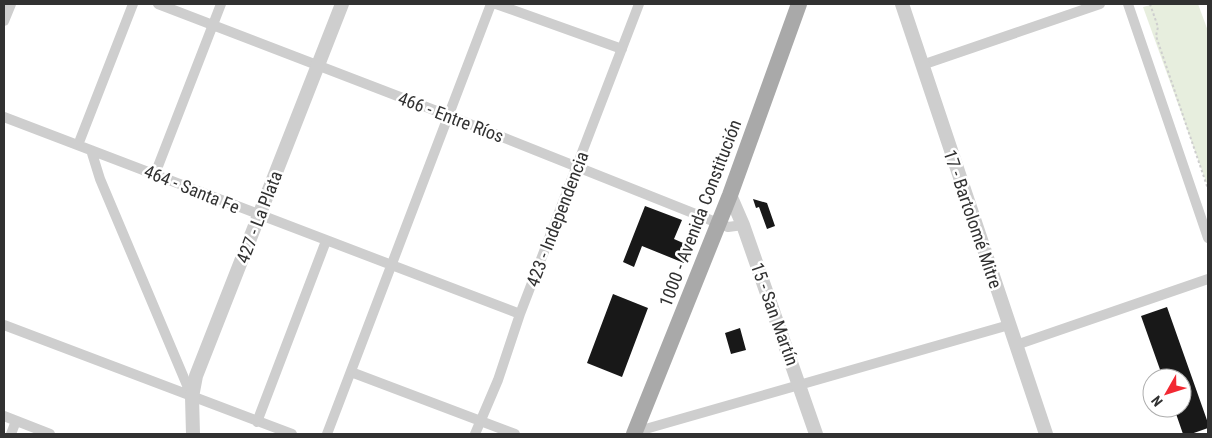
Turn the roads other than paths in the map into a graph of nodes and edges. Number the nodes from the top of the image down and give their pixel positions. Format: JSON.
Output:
{"nodes":[{"id":1,"x":11,"y":4,"type":"edge"},
{"id":2,"x":133,"y":4,"type":"edge"},
{"id":3,"x":158,"y":4,"type":"edge"},
{"id":4,"x":221,"y":4,"type":"edge"},
{"id":5,"x":342,"y":4,"type":"edge"},
{"id":6,"x":491,"y":4,"type":"edge"},
{"id":7,"x":496,"y":4,"type":"edge"},
{"id":8,"x":639,"y":4,"type":"edge"},
{"id":9,"x":799,"y":4,"type":"edge"},
{"id":10,"x":809,"y":4,"type":"edge"},
{"id":11,"x":902,"y":4,"type":"edge"},
{"id":12,"x":1100,"y":4,"type":"edge"},
{"id":13,"x":1128,"y":4,"type":"edge"},
{"id":14,"x":4,"y":21,"type":"edge"},
{"id":15,"x":212,"y":25,"type":"junction"},
{"id":16,"x":622,"y":49,"type":"junction"},
{"id":17,"x":922,"y":65,"type":"junction"},
{"id":18,"x":317,"y":66,"type":"junction"},
{"id":19,"x":448,"y":115,"type":"junction"},
{"id":20,"x":4,"y":117,"type":"edge"},
{"id":21,"x":78,"y":145,"type":"junction"},
{"id":22,"x":91,"y":150,"type":"junction"},
{"id":23,"x":577,"y":167,"type":"junction"},
{"id":24,"x":155,"y":174,"type":"junction"},
{"id":25,"x":733,"y":201,"type":"junction"},
{"id":26,"x":260,"y":216,"type":"junction"},
{"id":27,"x":730,"y":226,"type":"junction"},
{"id":28,"x":1208,"y":238,"type":"edge"},
{"id":29,"x":326,"y":241,"type":"junction"},
{"id":30,"x":390,"y":265,"type":"junction"},
{"id":31,"x":1208,"y":280,"type":"edge"},
{"id":32,"x":520,"y":314,"type":"junction"},
{"id":33,"x":4,"y":325,"type":"edge"},
{"id":34,"x":1009,"y":325,"type":"junction"},
{"id":35,"x":1016,"y":345,"type":"junction"},
{"id":36,"x":351,"y":372,"type":"junction"},
{"id":37,"x":800,"y":384,"type":"junction"},
{"id":38,"x":192,"y":397,"type":"junction"},
{"id":39,"x":4,"y":416,"type":"edge"},
{"id":40,"x":16,"y":421,"type":"junction"},
{"id":41,"x":480,"y":421,"type":"junction"},
{"id":42,"x":257,"y":422,"type":"junction"},
{"id":43,"x":640,"y":432,"type":"edge"},
{"id":44,"x":11,"y":434,"type":"edge"},
{"id":45,"x":50,"y":434,"type":"edge"},
{"id":46,"x":192,"y":434,"type":"edge"},
{"id":47,"x":292,"y":434,"type":"edge"},
{"id":48,"x":327,"y":434,"type":"edge"},
{"id":49,"x":475,"y":434,"type":"edge"},
{"id":50,"x":515,"y":434,"type":"edge"},
{"id":51,"x":816,"y":434,"type":"edge"},
{"id":52,"x":1046,"y":434,"type":"edge"}],
"edges":[{"from":1,"to":14,"type":"street"},
{"from":2,"to":21,"type":"street"},
{"from":3,"to":15,"type":"street","name":"466 - Entre Ríos"},
{"from":4,"to":15,"type":"street"},
{"from":5,"to":18,"type":"street","name":"427 - La Plata"},
{"from":6,"to":19,"type":"street"},
{"from":7,"to":16,"type":"street"},
{"from":8,"to":16,"type":"street","name":"423 - Independencia"},
{"from":9,"to":25,"type":"main road","name":"1000 - Avenida Constitución"},
{"from":10,"to":25,"type":"main road","name":"1000 - Avenida Constitución"},
{"from":11,"to":17,"type":"street","name":"17 - Bartolomé Mitre"},
{"from":12,"to":17,"type":"street"},
{"from":13,"to":28,"type":"street"},
{"from":15,"to":18,"type":"street","name":"466 - Entre Ríos"},
{"from":15,"to":24,"type":"street"},
{"from":16,"to":23,"type":"street","name":"423 - Independencia"},
{"from":17,"to":34,"type":"street","name":"17 - Bartolomé Mitre"},
{"from":18,"to":19,"type":"street","name":"466 - Entre Ríos"},
{"from":18,"to":26,"type":"street","name":"427 - La Plata"},
{"from":19,"to":23,"type":"street","name":"466 - Entre Ríos"},
{"from":19,"to":30,"type":"street"},
{"from":20,"to":21,"type":"street","name":"464 - Santa Fe"},
{"from":21,"to":22,"type":"street","name":"464 - Santa Fe"},
{"from":22,"to":24,"type":"street","name":"464 - Santa Fe"},
{"from":22,"to":38,"type":"street"},
{"from":23,"to":27,"type":"street","name":"466 - Entre Ríos"},
{"from":23,"to":32,"type":"street","name":"423 - Independencia"},
{"from":24,"to":26,"type":"street","name":"464 - Santa Fe"},
{"from":25,"to":27,"type":"main road","name":"1000 - Avenida Constitución"},
{"from":26,"to":29,"type":"street","name":"464 - Santa Fe"},
{"from":26,"to":38,"type":"street","name":"427 - La Plata"},
{"from":27,"to":37,"type":"street","name":"15 - San Martín"},
{"from":27,"to":43,"type":"main road","name":"1000 - Avenida Constitución"},
{"from":29,"to":30,"type":"street","name":"464 - Santa Fe"},
{"from":29,"to":42,"type":"street"},
{"from":30,"to":32,"type":"street","name":"464 - Santa Fe"},
{"from":30,"to":36,"type":"street"},
{"from":31,"to":35,"type":"street"},
{"from":32,"to":41,"type":"street","name":"423 - Independencia"},
{"from":33,"to":38,"type":"street"},
{"from":34,"to":35,"type":"street","name":"17 - Bartolomé Mitre"},
{"from":34,"to":37,"type":"street"},
{"from":35,"to":52,"type":"street","name":"17 - Bartolomé Mitre"},
{"from":36,"to":41,"type":"street"},
{"from":36,"to":48,"type":"street"},
{"from":37,"to":43,"type":"street"},
{"from":37,"to":51,"type":"street","name":"15 - San Martín"},
{"from":38,"to":42,"type":"street"},
{"from":38,"to":46,"type":"street","name":"427 - La Plata"},
{"from":39,"to":40,"type":"street"},
{"from":40,"to":44,"type":"street"},
{"from":40,"to":45,"type":"street"},
{"from":41,"to":49,"type":"street","name":"423 - Independencia"},
{"from":41,"to":50,"type":"street"},
{"from":42,"to":47,"type":"street"}]}
